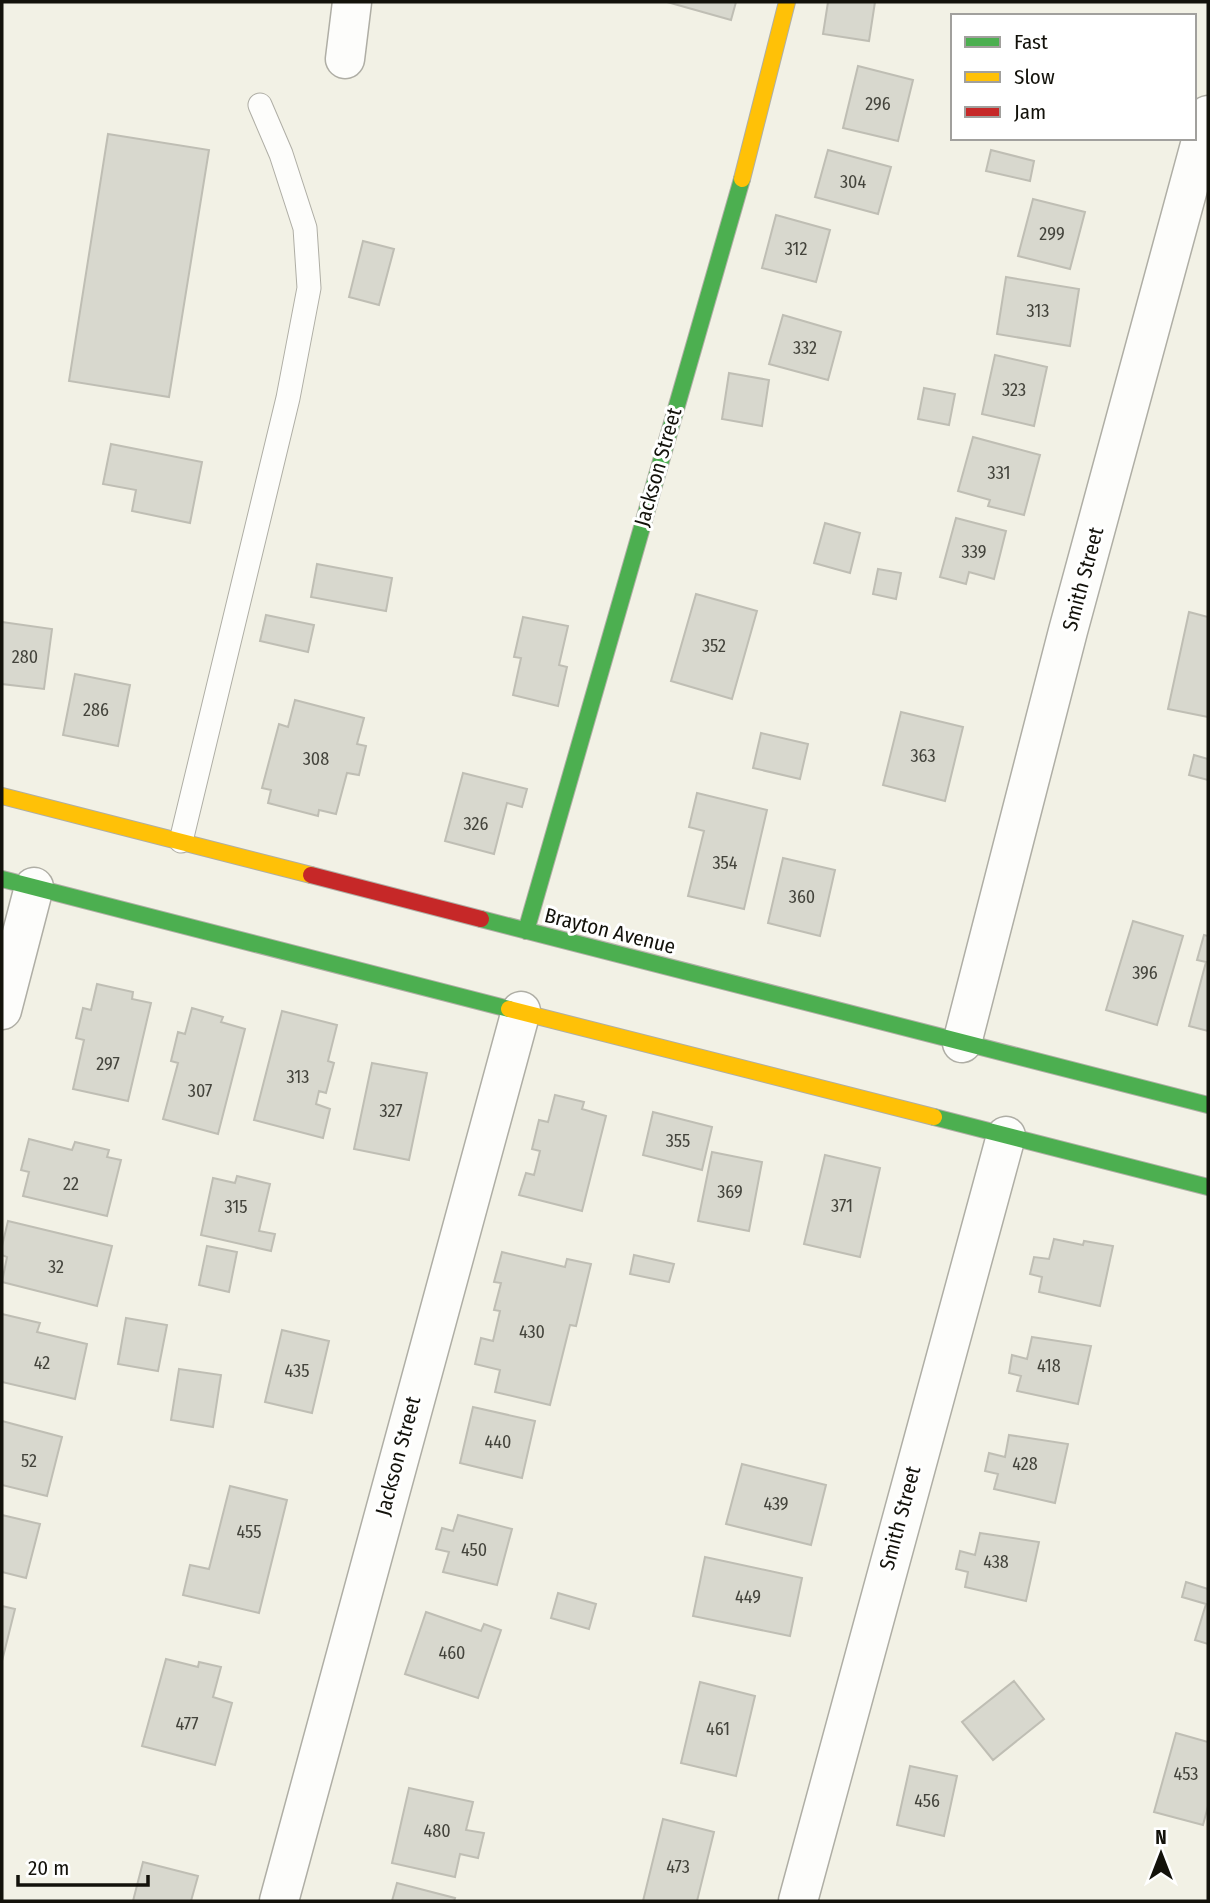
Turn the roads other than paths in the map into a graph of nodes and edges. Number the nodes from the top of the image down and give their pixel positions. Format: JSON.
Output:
{"nodes":[{"id":1,"x":352,"y":2,"type":"edge"},
{"id":2,"x":787,"y":2,"type":"edge"},
{"id":3,"x":345,"y":59,"type":"dead end"},
{"id":4,"x":260,"y":105,"type":"dead end"},
{"id":5,"x":1208,"y":115,"type":"edge"},
{"id":6,"x":2,"y":796,"type":"edge"},
{"id":7,"x":181,"y":841,"type":"junction"},
{"id":8,"x":18,"y":883,"type":"edge"},
{"id":9,"x":526,"y":931,"type":"junction"},
{"id":10,"x":2,"y":1010,"type":"edge"},
{"id":11,"x":521,"y":1011,"type":"junction"},
{"id":12,"x":962,"y":1043,"type":"junction"},
{"id":13,"x":1208,"y":1105,"type":"edge"},
{"id":14,"x":1006,"y":1136,"type":"junction"},
{"id":15,"x":1208,"y":1187,"type":"edge"},
{"id":16,"x":279,"y":1901,"type":"edge"},
{"id":17,"x":798,"y":1901,"type":"edge"}],
"edges":[{"from":1,"to":3,"type":"street"},
{"from":2,"to":9,"type":"main road","name":"Jackson Street"},
{"from":4,"to":7,"type":"lane"},
{"from":5,"to":12,"type":"street","name":"Smith Street"},
{"from":6,"to":7,"type":"main road","name":"Brayton Avenue"},
{"from":7,"to":9,"type":"main road","name":"Brayton Avenue"},
{"from":8,"to":10,"type":"street"},
{"from":8,"to":11,"type":"main road"},
{"from":9,"to":12,"type":"main road","name":"Brayton Avenue"},
{"from":11,"to":14,"type":"main road"},
{"from":11,"to":16,"type":"street","name":"Jackson Street"},
{"from":12,"to":13,"type":"main road","name":"Brayton Avenue"},
{"from":14,"to":15,"type":"main road"},
{"from":14,"to":17,"type":"street","name":"Smith Street"}]}
